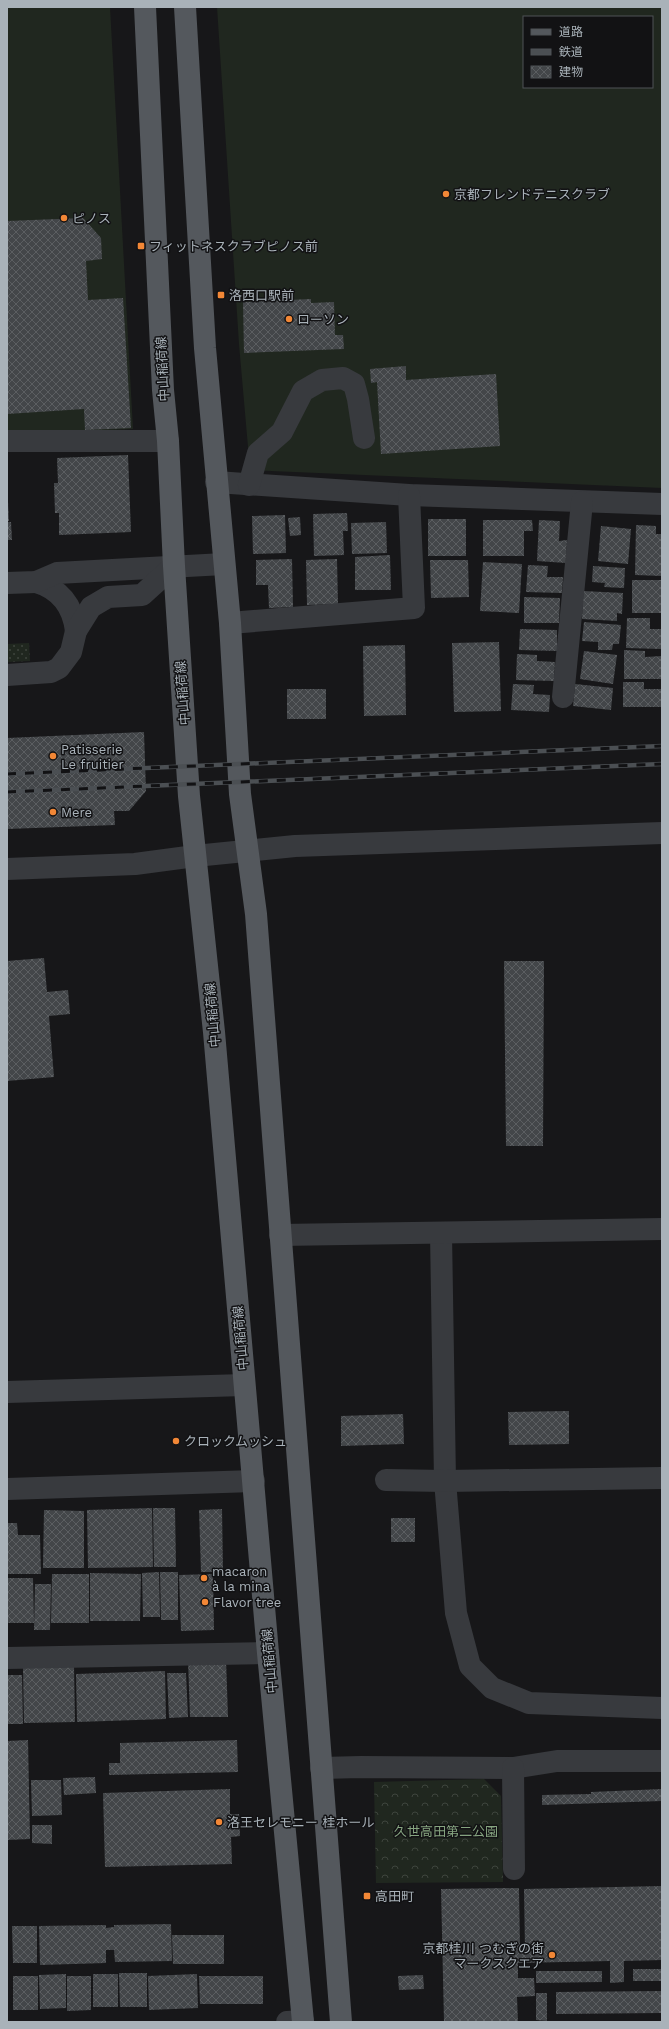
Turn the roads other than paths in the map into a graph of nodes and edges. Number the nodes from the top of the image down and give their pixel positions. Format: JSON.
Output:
{"nodes":[{"id":1,"x":144,"y":7,"type":"edge"},
{"id":2,"x":185,"y":7,"type":"edge"},
{"id":3,"x":364,"y":438,"type":"dead end"},
{"id":4,"x":7,"y":441,"type":"edge"},
{"id":5,"x":168,"y":441,"type":"junction"},
{"id":6,"x":216,"y":482,"type":"junction"},
{"id":7,"x":249,"y":485,"type":"junction"},
{"id":8,"x":409,"y":495,"type":"junction"},
{"id":9,"x":582,"y":502,"type":"junction"},
{"id":10,"x":662,"y":504,"type":"edge"},
{"id":11,"x":224,"y":564,"type":"junction"},
{"id":12,"x":174,"y":566,"type":"junction"},
{"id":13,"x":36,"y":582,"type":"junction"},
{"id":14,"x":7,"y":583,"type":"edge"},
{"id":15,"x":230,"y":623,"type":"junction"},
{"id":16,"x":76,"y":631,"type":"junction"},
{"id":17,"x":7,"y":675,"type":"edge"},
{"id":18,"x":562,"y":697,"type":"dead end"},
{"id":19,"x":662,"y":833,"type":"edge"},
{"id":20,"x":247,"y":850,"type":"junction"},
{"id":21,"x":195,"y":856,"type":"junction"},
{"id":22,"x":7,"y":869,"type":"edge"},
{"id":23,"x":662,"y":1229,"type":"edge"},
{"id":24,"x":441,"y":1233,"type":"junction"},
{"id":25,"x":280,"y":1235,"type":"junction"},
{"id":26,"x":244,"y":1385,"type":"junction"},
{"id":27,"x":7,"y":1392,"type":"edge"},
{"id":28,"x":662,"y":1478,"type":"edge"},
{"id":29,"x":386,"y":1480,"type":"dead end"},
{"id":30,"x":254,"y":1481,"type":"junction"},
{"id":31,"x":445,"y":1481,"type":"junction"},
{"id":32,"x":7,"y":1489,"type":"edge"},
{"id":33,"x":268,"y":1653,"type":"junction"},
{"id":34,"x":7,"y":1658,"type":"edge"},
{"id":35,"x":662,"y":1708,"type":"edge"},
{"id":36,"x":662,"y":1761,"type":"edge"},
{"id":37,"x":321,"y":1768,"type":"junction"},
{"id":38,"x":513,"y":1768,"type":"junction"},
{"id":39,"x":514,"y":1869,"type":"dead end"},
{"id":40,"x":297,"y":2022,"type":"edge"},
{"id":41,"x":341,"y":2022,"type":"edge"}],
"edges":[{"from":1,"to":5,"type":"main road","name":"中山稲荷線"},
{"from":2,"to":6,"type":"main road"},
{"from":3,"to":7,"type":"street"},
{"from":4,"to":5,"type":"street"},
{"from":5,"to":12,"type":"main road","name":"中山稲荷線"},
{"from":6,"to":7,"type":"street"},
{"from":6,"to":11,"type":"main road"},
{"from":7,"to":8,"type":"street"},
{"from":8,"to":9,"type":"street"},
{"from":8,"to":15,"type":"street"},
{"from":9,"to":10,"type":"street"},
{"from":9,"to":18,"type":"street"},
{"from":11,"to":12,"type":"street"},
{"from":11,"to":15,"type":"main road"},
{"from":12,"to":13,"type":"street"},
{"from":12,"to":16,"type":"street"},
{"from":12,"to":21,"type":"main road","name":"中山稲荷線"},
{"from":13,"to":14,"type":"street"},
{"from":13,"to":16,"type":"street"},
{"from":15,"to":20,"type":"main road"},
{"from":16,"to":17,"type":"street"},
{"from":19,"to":20,"type":"street"},
{"from":20,"to":21,"type":"street"},
{"from":20,"to":25,"type":"main road"},
{"from":21,"to":22,"type":"street"},
{"from":21,"to":26,"type":"main road","name":"中山稲荷線"},
{"from":23,"to":24,"type":"street"},
{"from":24,"to":25,"type":"street"},
{"from":24,"to":31,"type":"street"},
{"from":25,"to":37,"type":"main road"},
{"from":26,"to":27,"type":"street"},
{"from":26,"to":30,"type":"main road","name":"中山稲荷線"},
{"from":28,"to":31,"type":"street"},
{"from":29,"to":31,"type":"street"},
{"from":30,"to":32,"type":"street"},
{"from":30,"to":33,"type":"main road","name":"中山稲荷線"},
{"from":31,"to":35,"type":"street"},
{"from":33,"to":34,"type":"street"},
{"from":33,"to":40,"type":"main road","name":"中山稲荷線"},
{"from":36,"to":38,"type":"street"},
{"from":37,"to":38,"type":"street"},
{"from":37,"to":41,"type":"main road"},
{"from":38,"to":39,"type":"street"}]}
